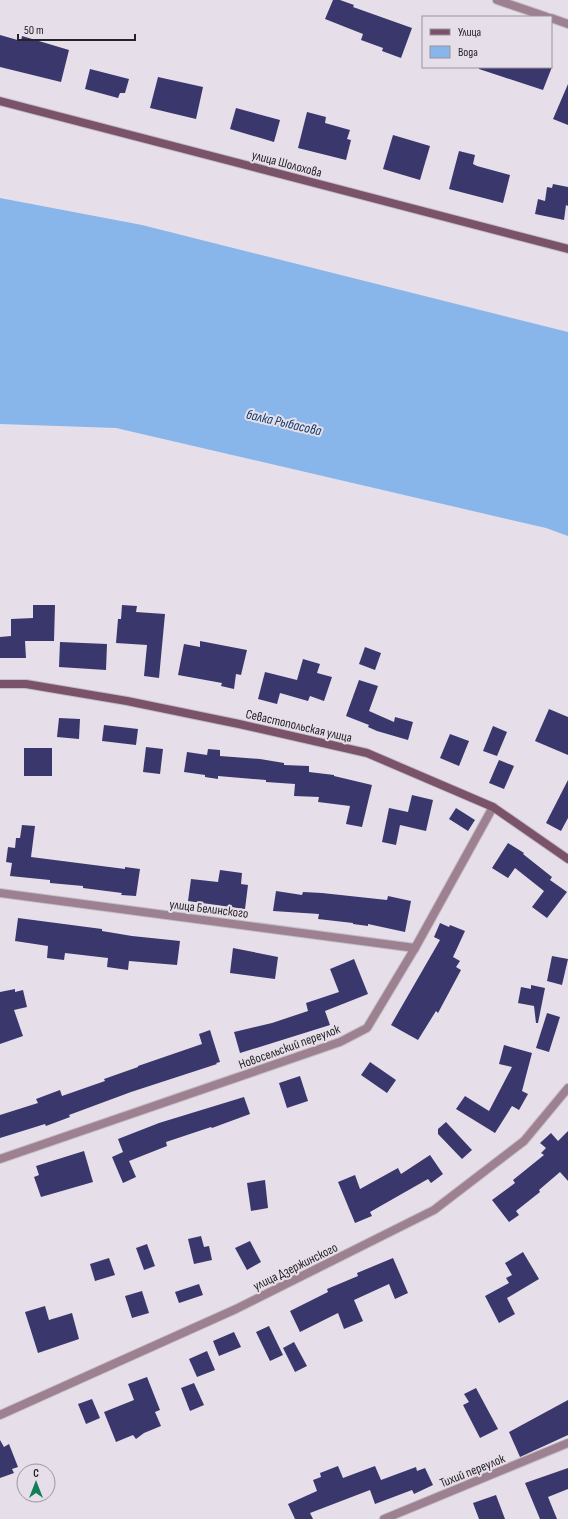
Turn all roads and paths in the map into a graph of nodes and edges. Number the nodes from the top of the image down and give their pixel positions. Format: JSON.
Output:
{"nodes":[{"id":1,"x":497,"y":0,"type":"edge"},
{"id":2,"x":544,"y":16,"type":"edge"},
{"id":3,"x":552,"y":18,"type":"edge"},
{"id":4,"x":568,"y":24,"type":"edge"},
{"id":5,"x":0,"y":101,"type":"edge"},
{"id":6,"x":568,"y":249,"type":"edge"},
{"id":7,"x":0,"y":684,"type":"edge"},
{"id":8,"x":493,"y":807,"type":"junction"},
{"id":9,"x":568,"y":859,"type":"edge"},
{"id":10,"x":0,"y":893,"type":"edge"},
{"id":11,"x":415,"y":948,"type":"junction"},
{"id":12,"x":568,"y":1088,"type":"edge"},
{"id":13,"x":0,"y":1159,"type":"edge"},
{"id":14,"x":0,"y":1414,"type":"edge"},
{"id":15,"x":568,"y":1443,"type":"edge"},
{"id":16,"x":384,"y":1519,"type":"edge"}],
"edges":[{"from":1,"to":2,"type":"street"},
{"from":3,"to":4,"type":"street"},
{"from":5,"to":6,"type":"main road","name":"улица Шолохова"},
{"from":7,"to":8,"type":"main road","name":"Севастопольская улица"},
{"from":8,"to":9,"type":"main road","name":"Севастопольская улица"},
{"from":8,"to":11,"type":"street","name":"Новосельский переулок"},
{"from":10,"to":11,"type":"street","name":"улица Белинского"},
{"from":11,"to":13,"type":"street","name":"Новосельский переулок"},
{"from":12,"to":14,"type":"street","name":"улица Дзержинского"},
{"from":15,"to":16,"type":"street","name":"Тихий переулок"}]}
